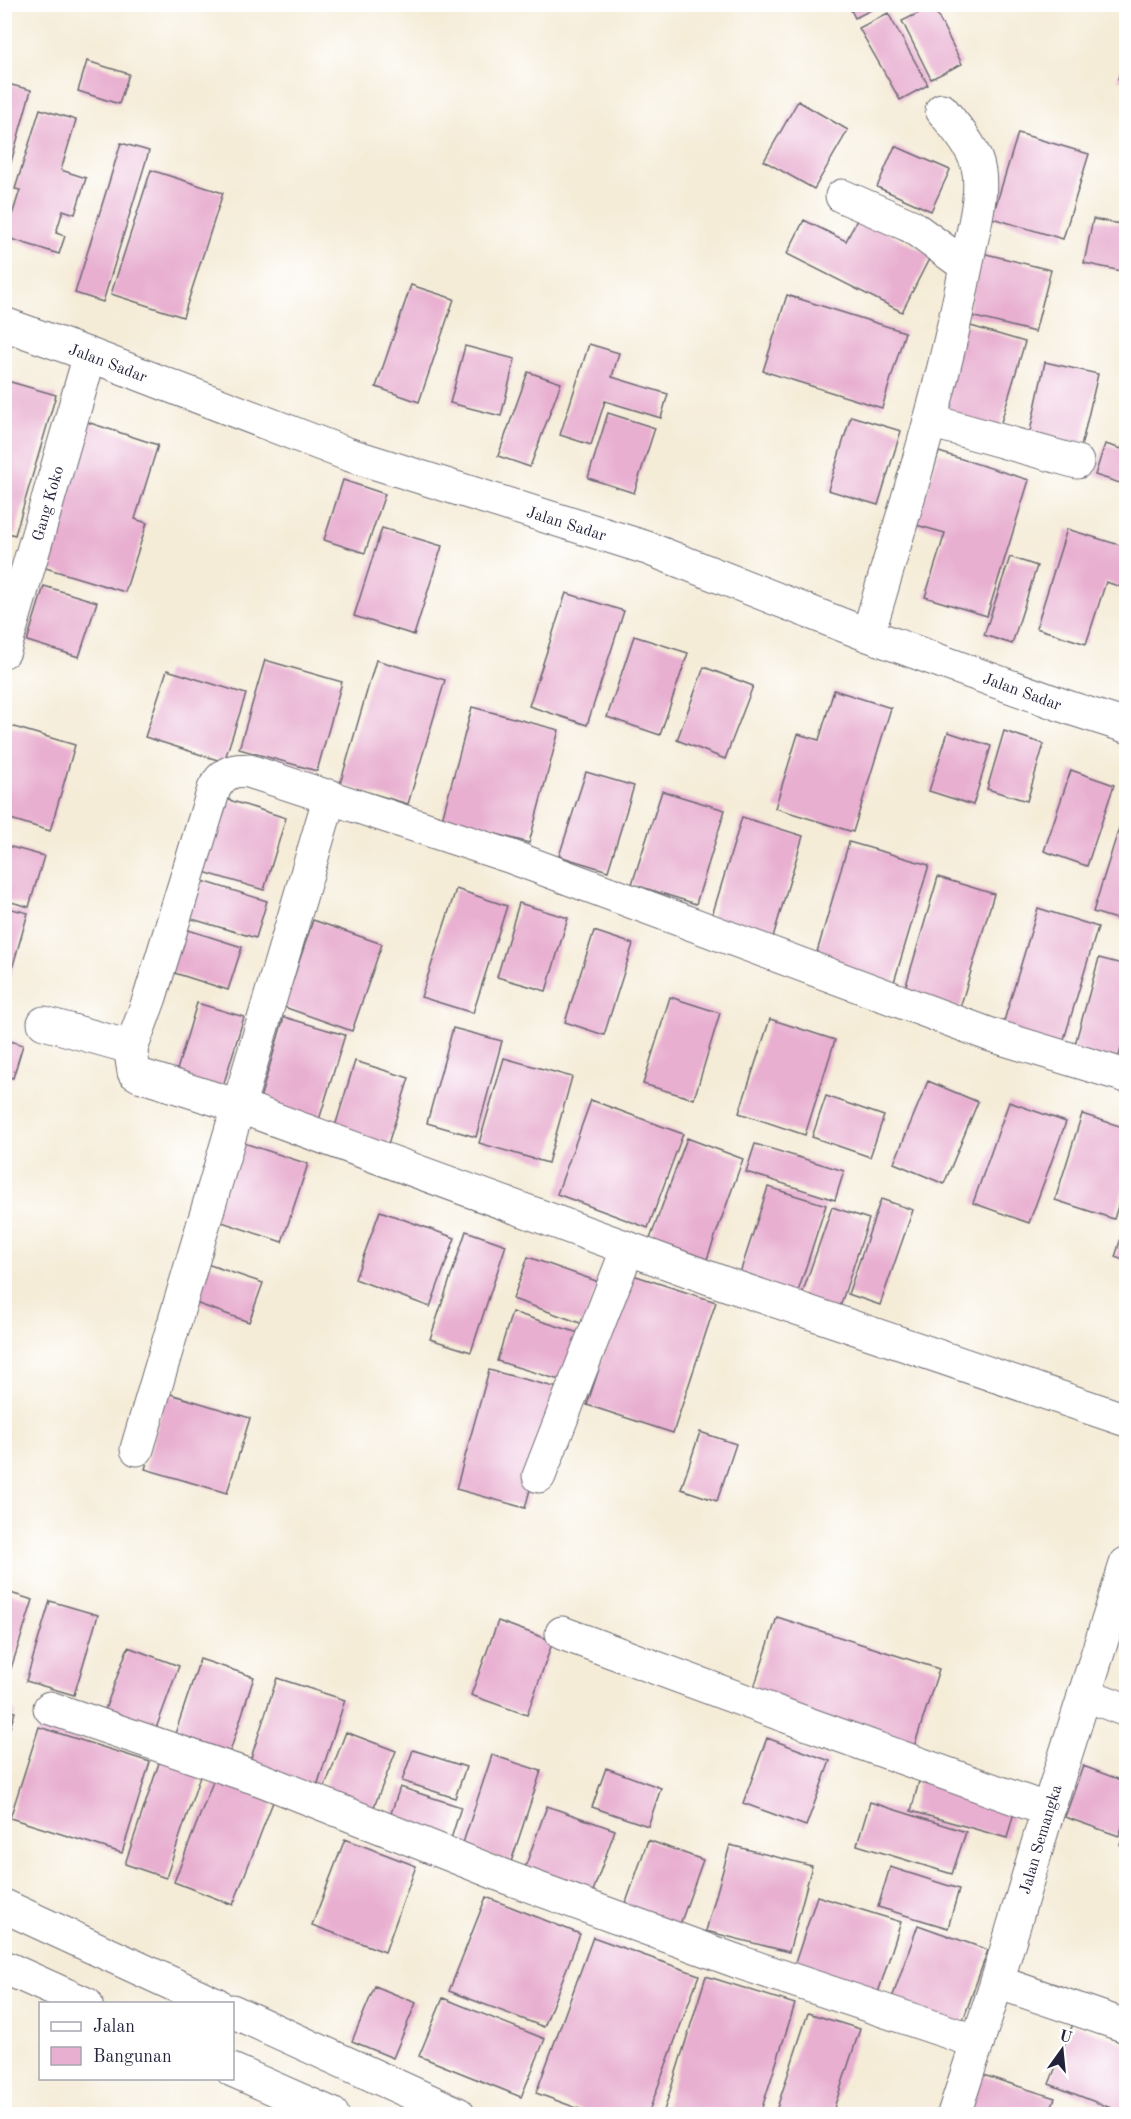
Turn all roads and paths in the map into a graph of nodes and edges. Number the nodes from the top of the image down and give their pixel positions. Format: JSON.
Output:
{"nodes":[{"id":1,"x":942,"y":110,"type":"dead end"},
{"id":2,"x":842,"y":196,"type":"dead end"},
{"id":3,"x":966,"y":266,"type":"junction"},
{"id":4,"x":4,"y":324,"type":"edge"},
{"id":5,"x":90,"y":355,"type":"junction"},
{"id":6,"x":930,"y":421,"type":"junction"},
{"id":7,"x":1077,"y":462,"type":"dead end"},
{"id":8,"x":868,"y":635,"type":"junction"},
{"id":9,"x":4,"y":651,"type":"edge"},
{"id":10,"x":1126,"y":726,"type":"edge"},
{"id":11,"x":330,"y":796,"type":"junction"},
{"id":12,"x":44,"y":1023,"type":"dead end"},
{"id":13,"x":131,"y":1049,"type":"junction"},
{"id":14,"x":1126,"y":1076,"type":"edge"},
{"id":15,"x":238,"y":1106,"type":"junction"},
{"id":16,"x":628,"y":1248,"type":"junction"},
{"id":17,"x":1126,"y":1420,"type":"edge"},
{"id":18,"x":138,"y":1449,"type":"dead end"},
{"id":19,"x":540,"y":1476,"type":"dead end"},
{"id":20,"x":1126,"y":1564,"type":"edge"},
{"id":21,"x":562,"y":1633,"type":"dead end"},
{"id":22,"x":1084,"y":1694,"type":"junction"},
{"id":23,"x":51,"y":1708,"type":"dead end"},
{"id":24,"x":1126,"y":1710,"type":"edge"},
{"id":25,"x":1048,"y":1810,"type":"junction"},
{"id":26,"x":4,"y":1906,"type":"edge"},
{"id":27,"x":4,"y":1967,"type":"edge"},
{"id":28,"x":997,"y":1982,"type":"junction"},
{"id":29,"x":82,"y":2002,"type":"edge"},
{"id":30,"x":212,"y":2002,"type":"edge"},
{"id":31,"x":234,"y":2012,"type":"edge"},
{"id":32,"x":1126,"y":2026,"type":"edge"},
{"id":33,"x":978,"y":2042,"type":"junction"},
{"id":34,"x":234,"y":2071,"type":"edge"},
{"id":35,"x":452,"y":2113,"type":"edge"},
{"id":36,"x":332,"y":2115,"type":"edge"},
{"id":37,"x":954,"y":2115,"type":"edge"}],
"edges":[{"from":1,"to":3,"type":"street"},
{"from":2,"to":3,"type":"street"},
{"from":3,"to":6,"type":"street"},
{"from":4,"to":5,"type":"street","name":"Jalan Sadar"},
{"from":5,"to":8,"type":"street","name":"Jalan Sadar"},
{"from":5,"to":9,"type":"street","name":"Gang Koko"},
{"from":6,"to":7,"type":"street"},
{"from":6,"to":8,"type":"street"},
{"from":8,"to":10,"type":"street","name":"Jalan Sadar"},
{"from":11,"to":13,"type":"street"},
{"from":11,"to":14,"type":"street"},
{"from":11,"to":15,"type":"street"},
{"from":12,"to":13,"type":"street"},
{"from":13,"to":15,"type":"street"},
{"from":15,"to":16,"type":"street"},
{"from":15,"to":18,"type":"street"},
{"from":16,"to":17,"type":"street"},
{"from":16,"to":19,"type":"street"},
{"from":20,"to":22,"type":"street","name":"Jalan Semangka"},
{"from":21,"to":25,"type":"street"},
{"from":22,"to":24,"type":"street"},
{"from":22,"to":25,"type":"street","name":"Jalan Semangka"},
{"from":23,"to":33,"type":"street"},
{"from":25,"to":28,"type":"street","name":"Jalan Semangka"},
{"from":26,"to":30,"type":"street"},
{"from":27,"to":29,"type":"street"},
{"from":28,"to":32,"type":"street"},
{"from":28,"to":33,"type":"street","name":"Jalan Semangka"},
{"from":31,"to":35,"type":"street"},
{"from":33,"to":37,"type":"street","name":"Jalan Semangka"},
{"from":34,"to":36,"type":"street"}]}
